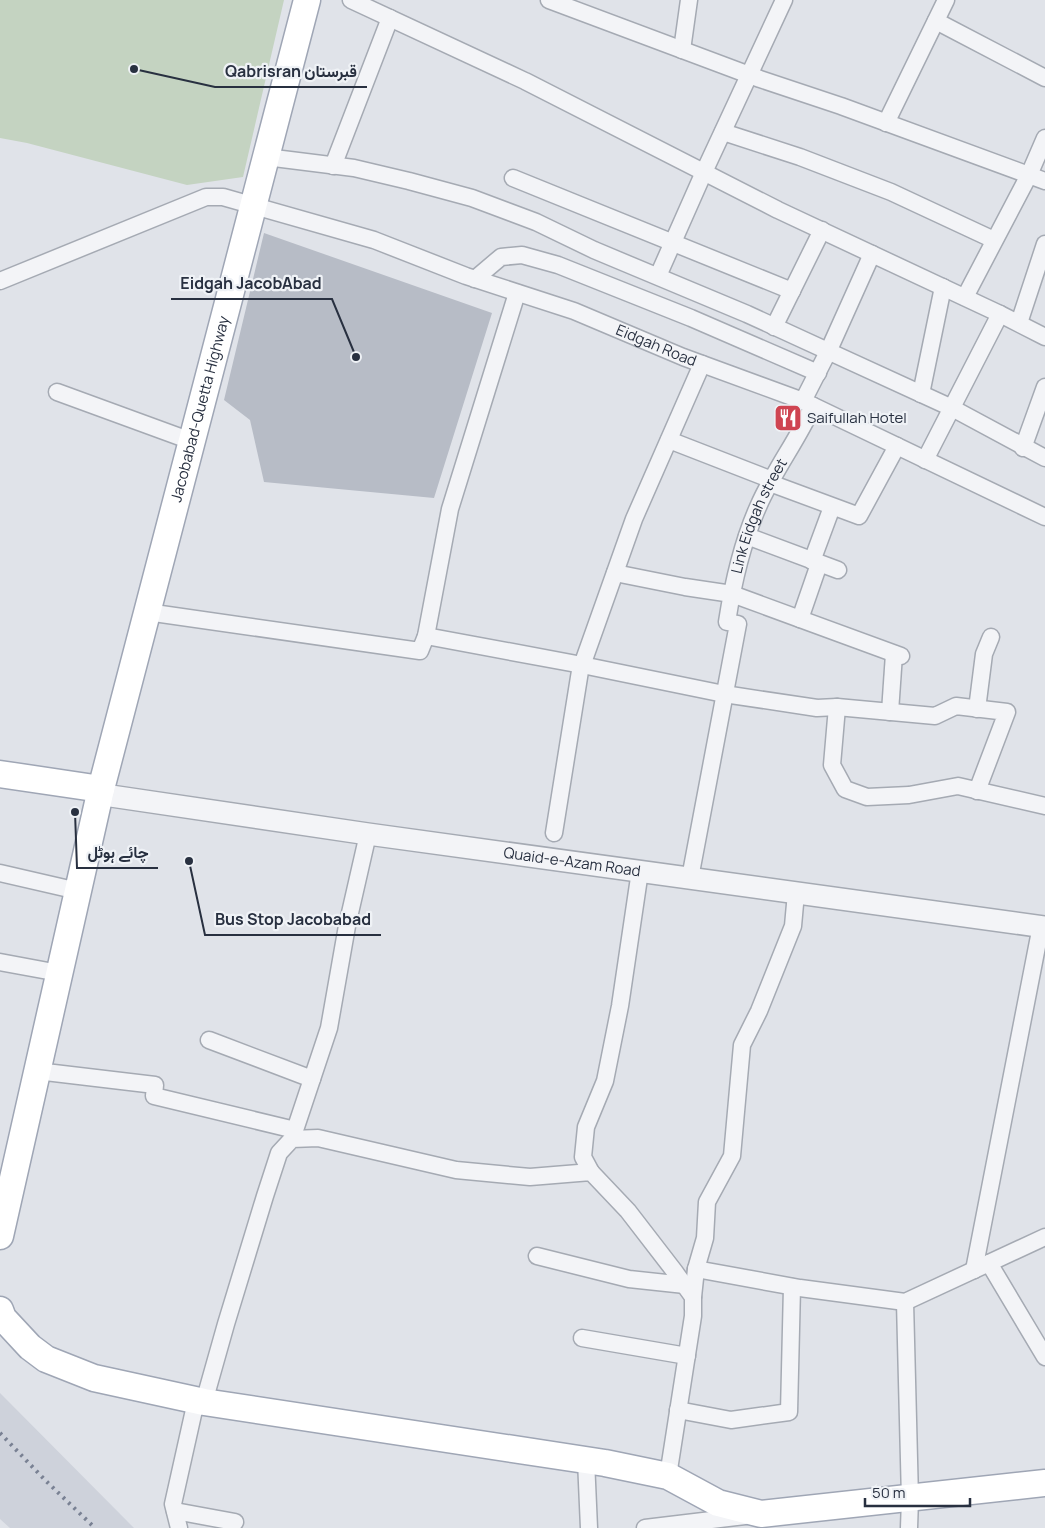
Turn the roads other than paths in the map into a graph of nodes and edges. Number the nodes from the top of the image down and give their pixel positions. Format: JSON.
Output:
{"nodes":[{"id":1,"x":307,"y":0,"type":"edge"},
{"id":2,"x":351,"y":0,"type":"edge"},
{"id":3,"x":549,"y":0,"type":"edge"},
{"id":4,"x":689,"y":0,"type":"edge"},
{"id":5,"x":784,"y":0,"type":"edge"},
{"id":6,"x":945,"y":0,"type":"edge"},
{"id":7,"x":390,"y":18,"type":"junction"},
{"id":8,"x":936,"y":21,"type":"junction"},
{"id":9,"x":682,"y":50,"type":"junction"},
{"id":10,"x":749,"y":74,"type":"junction"},
{"id":11,"x":1045,"y":78,"type":"edge"},
{"id":12,"x":886,"y":123,"type":"junction"},
{"id":13,"x":723,"y":132,"type":"junction"},
{"id":14,"x":1045,"y":138,"type":"edge"},
{"id":15,"x":266,"y":157,"type":"junction"},
{"id":16,"x":333,"y":166,"type":"junction"},
{"id":17,"x":704,"y":172,"type":"junction"},
{"id":18,"x":1028,"y":174,"type":"junction"},
{"id":19,"x":513,"y":178,"type":"dead end"},
{"id":20,"x":1045,"y":181,"type":"edge"},
{"id":21,"x":253,"y":205,"type":"junction"},
{"id":22,"x":822,"y":230,"type":"junction"},
{"id":23,"x":994,"y":240,"type":"junction"},
{"id":24,"x":673,"y":243,"type":"junction"},
{"id":25,"x":1045,"y":244,"type":"edge"},
{"id":26,"x":872,"y":254,"type":"junction"},
{"id":27,"x":658,"y":276,"type":"junction"},
{"id":28,"x":475,"y":279,"type":"junction"},
{"id":29,"x":0,"y":282,"type":"edge"},
{"id":30,"x":943,"y":287,"type":"junction"},
{"id":31,"x":792,"y":291,"type":"junction"},
{"id":32,"x":518,"y":293,"type":"junction"},
{"id":33,"x":964,"y":297,"type":"junction"},
{"id":34,"x":1000,"y":314,"type":"junction"},
{"id":35,"x":1019,"y":323,"type":"junction"},
{"id":36,"x":774,"y":327,"type":"junction"},
{"id":37,"x":1045,"y":337,"type":"edge"},
{"id":38,"x":828,"y":352,"type":"junction"},
{"id":39,"x":702,"y":364,"type":"junction"},
{"id":40,"x":818,"y":373,"type":"junction"},
{"id":41,"x":1045,"y":387,"type":"edge"},
{"id":42,"x":56,"y":392,"type":"dead end"},
{"id":43,"x":921,"y":394,"type":"junction"},
{"id":44,"x":808,"y":403,"type":"junction"},
{"id":45,"x":952,"y":408,"type":"junction"},
{"id":46,"x":669,"y":440,"type":"junction"},
{"id":47,"x":191,"y":441,"type":"junction"},
{"id":48,"x":897,"y":446,"type":"junction"},
{"id":49,"x":1023,"y":448,"type":"junction"},
{"id":50,"x":1045,"y":458,"type":"edge"},
{"id":51,"x":925,"y":460,"type":"junction"},
{"id":52,"x":771,"y":481,"type":"junction"},
{"id":53,"x":832,"y":507,"type":"junction"},
{"id":54,"x":1045,"y":517,"type":"edge"},
{"id":55,"x":747,"y":536,"type":"junction"},
{"id":56,"x":815,"y":562,"type":"junction"},
{"id":57,"x":838,"y":570,"type":"dead end"},
{"id":58,"x":615,"y":573,"type":"junction"},
{"id":59,"x":732,"y":594,"type":"junction"},
{"id":60,"x":147,"y":612,"type":"junction"},
{"id":61,"x":800,"y":620,"type":"junction"},
{"id":62,"x":426,"y":636,"type":"junction"},
{"id":63,"x":991,"y":637,"type":"dead end"},
{"id":64,"x":582,"y":665,"type":"junction"},
{"id":65,"x":724,"y":694,"type":"junction"},
{"id":66,"x":837,"y":707,"type":"junction"},
{"id":67,"x":977,"y":709,"type":"junction"},
{"id":68,"x":890,"y":712,"type":"junction"},
{"id":69,"x":0,"y":774,"type":"edge"},
{"id":70,"x":101,"y":790,"type":"junction"},
{"id":71,"x":977,"y":791,"type":"junction"},
{"id":72,"x":1045,"y":806,"type":"edge"},
{"id":73,"x":554,"y":833,"type":"dead end"},
{"id":74,"x":368,"y":834,"type":"junction"},
{"id":75,"x":640,"y":871,"type":"junction"},
{"id":76,"x":0,"y":873,"type":"edge"},
{"id":77,"x":690,"y":878,"type":"junction"},
{"id":78,"x":78,"y":891,"type":"junction"},
{"id":79,"x":796,"y":893,"type":"junction"},
{"id":80,"x":1043,"y":927,"type":"edge"},
{"id":81,"x":0,"y":962,"type":"edge"},
{"id":82,"x":59,"y":974,"type":"junction"},
{"id":83,"x":209,"y":1040,"type":"dead end"},
{"id":84,"x":37,"y":1071,"type":"junction"},
{"id":85,"x":312,"y":1079,"type":"junction"},
{"id":86,"x":293,"y":1134,"type":"junction"},
{"id":87,"x":591,"y":1172,"type":"junction"},
{"id":88,"x":0,"y":1236,"type":"edge"},
{"id":89,"x":1045,"y":1237,"type":"edge"},
{"id":90,"x":536,"y":1256,"type":"dead end"},
{"id":91,"x":982,"y":1266,"type":"junction"},
{"id":92,"x":696,"y":1269,"type":"junction"},
{"id":93,"x":792,"y":1287,"type":"junction"},
{"id":94,"x":689,"y":1291,"type":"junction"},
{"id":95,"x":904,"y":1302,"type":"junction"},
{"id":96,"x":0,"y":1310,"type":"edge"},
{"id":97,"x":582,"y":1338,"type":"dead end"},
{"id":98,"x":687,"y":1356,"type":"junction"},
{"id":99,"x":1045,"y":1357,"type":"edge"},
{"id":100,"x":200,"y":1401,"type":"junction"},
{"id":101,"x":678,"y":1410,"type":"junction"},
{"id":102,"x":586,"y":1460,"type":"junction"},
{"id":103,"x":668,"y":1476,"type":"junction"},
{"id":104,"x":1045,"y":1483,"type":"edge"},
{"id":105,"x":910,"y":1499,"type":"junction"},
{"id":106,"x":175,"y":1511,"type":"junction"},
{"id":107,"x":769,"y":1518,"type":"edge"},
{"id":108,"x":235,"y":1522,"type":"dead end"},
{"id":109,"x":712,"y":1524,"type":"edge"},
{"id":110,"x":179,"y":1528,"type":"edge"},
{"id":111,"x":589,"y":1528,"type":"edge"},
{"id":112,"x":645,"y":1528,"type":"edge"},
{"id":113,"x":909,"y":1528,"type":"edge"}],
"edges":[{"from":1,"to":15,"type":"main road","name":"Jacobabad-Quetta Highway"},
{"from":2,"to":7,"type":"street"},
{"from":3,"to":9,"type":"street"},
{"from":4,"to":9,"type":"street"},
{"from":5,"to":10,"type":"street"},
{"from":6,"to":8,"type":"street"},
{"from":7,"to":16,"type":"street"},
{"from":7,"to":17,"type":"street"},
{"from":8,"to":11,"type":"street"},
{"from":8,"to":12,"type":"street"},
{"from":9,"to":10,"type":"street"},
{"from":10,"to":12,"type":"street"},
{"from":10,"to":13,"type":"street"},
{"from":12,"to":18,"type":"street"},
{"from":13,"to":17,"type":"street"},
{"from":13,"to":23,"type":"street"},
{"from":14,"to":18,"type":"street"},
{"from":15,"to":16,"type":"street"},
{"from":15,"to":21,"type":"main road","name":"Jacobabad-Quetta Highway"},
{"from":16,"to":27,"type":"street"},
{"from":17,"to":22,"type":"street"},
{"from":17,"to":24,"type":"street"},
{"from":18,"to":20,"type":"street"},
{"from":18,"to":23,"type":"street"},
{"from":19,"to":24,"type":"street"},
{"from":21,"to":28,"type":"street","name":"Eidgah Road"},
{"from":21,"to":29,"type":"street","name":"Eidgah Road"},
{"from":21,"to":47,"type":"main road","name":"Jacobabad-Quetta Highway"},
{"from":22,"to":26,"type":"street"},
{"from":22,"to":31,"type":"street"},
{"from":23,"to":33,"type":"street"},
{"from":24,"to":27,"type":"street"},
{"from":24,"to":31,"type":"street"},
{"from":25,"to":35,"type":"street"},
{"from":26,"to":30,"type":"street"},
{"from":26,"to":38,"type":"street","name":"Link Eidgah street"},
{"from":27,"to":36,"type":"street"},
{"from":28,"to":32,"type":"street","name":"Eidgah Road"},
{"from":28,"to":40,"type":"street"},
{"from":30,"to":33,"type":"street"},
{"from":30,"to":43,"type":"street"},
{"from":31,"to":36,"type":"street"},
{"from":32,"to":39,"type":"street","name":"Eidgah Road"},
{"from":32,"to":62,"type":"street"},
{"from":33,"to":34,"type":"street"},
{"from":34,"to":35,"type":"street"},
{"from":34,"to":45,"type":"street"},
{"from":35,"to":37,"type":"street"},
{"from":36,"to":38,"type":"street"},
{"from":38,"to":40,"type":"street","name":"Link Eidgah street"},
{"from":38,"to":43,"type":"street"},
{"from":39,"to":44,"type":"street","name":"Eidgah Road"},
{"from":39,"to":46,"type":"street"},
{"from":40,"to":44,"type":"street","name":"Link Eidgah street"},
{"from":41,"to":49,"type":"street"},
{"from":42,"to":47,"type":"street"},
{"from":43,"to":45,"type":"street"},
{"from":44,"to":48,"type":"street","name":"Eidgah Road"},
{"from":44,"to":52,"type":"street","name":"Link Eidgah street"},
{"from":45,"to":49,"type":"street"},
{"from":45,"to":51,"type":"street"},
{"from":46,"to":52,"type":"street"},
{"from":46,"to":58,"type":"street"},
{"from":47,"to":60,"type":"main road","name":"Jacobabad-Quetta Highway"},
{"from":48,"to":51,"type":"street","name":"Eidgah Road"},
{"from":48,"to":53,"type":"street"},
{"from":49,"to":50,"type":"street"},
{"from":51,"to":54,"type":"street","name":"Eidgah Road"},
{"from":52,"to":53,"type":"street"},
{"from":52,"to":55,"type":"street","name":"Link Eidgah street"},
{"from":53,"to":56,"type":"street"},
{"from":55,"to":56,"type":"street"},
{"from":55,"to":59,"type":"street","name":"Link Eidgah street"},
{"from":56,"to":57,"type":"street"},
{"from":56,"to":61,"type":"street"},
{"from":58,"to":59,"type":"street"},
{"from":58,"to":64,"type":"street"},
{"from":59,"to":61,"type":"street"},
{"from":59,"to":65,"type":"street","name":"Link Eidgah street"},
{"from":60,"to":62,"type":"street"},
{"from":60,"to":70,"type":"main road","name":"Jacobabad-Quetta Highway"},
{"from":61,"to":68,"type":"street"},
{"from":62,"to":64,"type":"street"},
{"from":63,"to":67,"type":"street"},
{"from":64,"to":65,"type":"street"},
{"from":64,"to":73,"type":"street"},
{"from":65,"to":66,"type":"street"},
{"from":65,"to":77,"type":"street"},
{"from":66,"to":68,"type":"street"},
{"from":66,"to":71,"type":"street"},
{"from":67,"to":68,"type":"street"},
{"from":67,"to":71,"type":"street"},
{"from":69,"to":70,"type":"main road"},
{"from":70,"to":74,"type":"street","name":"Quaid-e-Azam Road"},
{"from":70,"to":78,"type":"main road","name":"Jacobabad-Quetta Highway"},
{"from":71,"to":72,"type":"street"},
{"from":74,"to":75,"type":"street","name":"Quaid-e-Azam Road"},
{"from":74,"to":85,"type":"street"},
{"from":75,"to":77,"type":"street","name":"Quaid-e-Azam Road"},
{"from":75,"to":87,"type":"street"},
{"from":76,"to":78,"type":"street"},
{"from":77,"to":79,"type":"street","name":"Quaid-e-Azam Road"},
{"from":78,"to":82,"type":"main road","name":"Jacobabad-Quetta Highway"},
{"from":79,"to":80,"type":"street","name":"Quaid-e-Azam Road"},
{"from":79,"to":92,"type":"street"},
{"from":80,"to":91,"type":"street"},
{"from":81,"to":82,"type":"street"},
{"from":82,"to":84,"type":"main road","name":"Jacobabad-Quetta Highway"},
{"from":83,"to":85,"type":"street"},
{"from":84,"to":86,"type":"street"},
{"from":84,"to":88,"type":"main road","name":"Jacobabad-Quetta Highway"},
{"from":85,"to":86,"type":"street"},
{"from":86,"to":87,"type":"street"},
{"from":86,"to":100,"type":"street"},
{"from":87,"to":94,"type":"street"},
{"from":89,"to":91,"type":"street"},
{"from":90,"to":94,"type":"street"},
{"from":91,"to":95,"type":"street"},
{"from":91,"to":99,"type":"street"},
{"from":92,"to":93,"type":"street"},
{"from":92,"to":94,"type":"street"},
{"from":93,"to":95,"type":"street"},
{"from":93,"to":101,"type":"street"},
{"from":94,"to":98,"type":"street"},
{"from":95,"to":105,"type":"street"},
{"from":96,"to":100,"type":"main road"},
{"from":97,"to":98,"type":"street"},
{"from":98,"to":101,"type":"street"},
{"from":100,"to":102,"type":"main road"},
{"from":100,"to":106,"type":"street"},
{"from":101,"to":103,"type":"street"},
{"from":102,"to":103,"type":"main road"},
{"from":102,"to":111,"type":"street"},
{"from":103,"to":107,"type":"main road"},
{"from":104,"to":105,"type":"main road"},
{"from":105,"to":107,"type":"main road"},
{"from":105,"to":113,"type":"street"},
{"from":106,"to":108,"type":"street"},
{"from":106,"to":110,"type":"street"},
{"from":107,"to":109,"type":"street"},
{"from":109,"to":112,"type":"street"}]}
